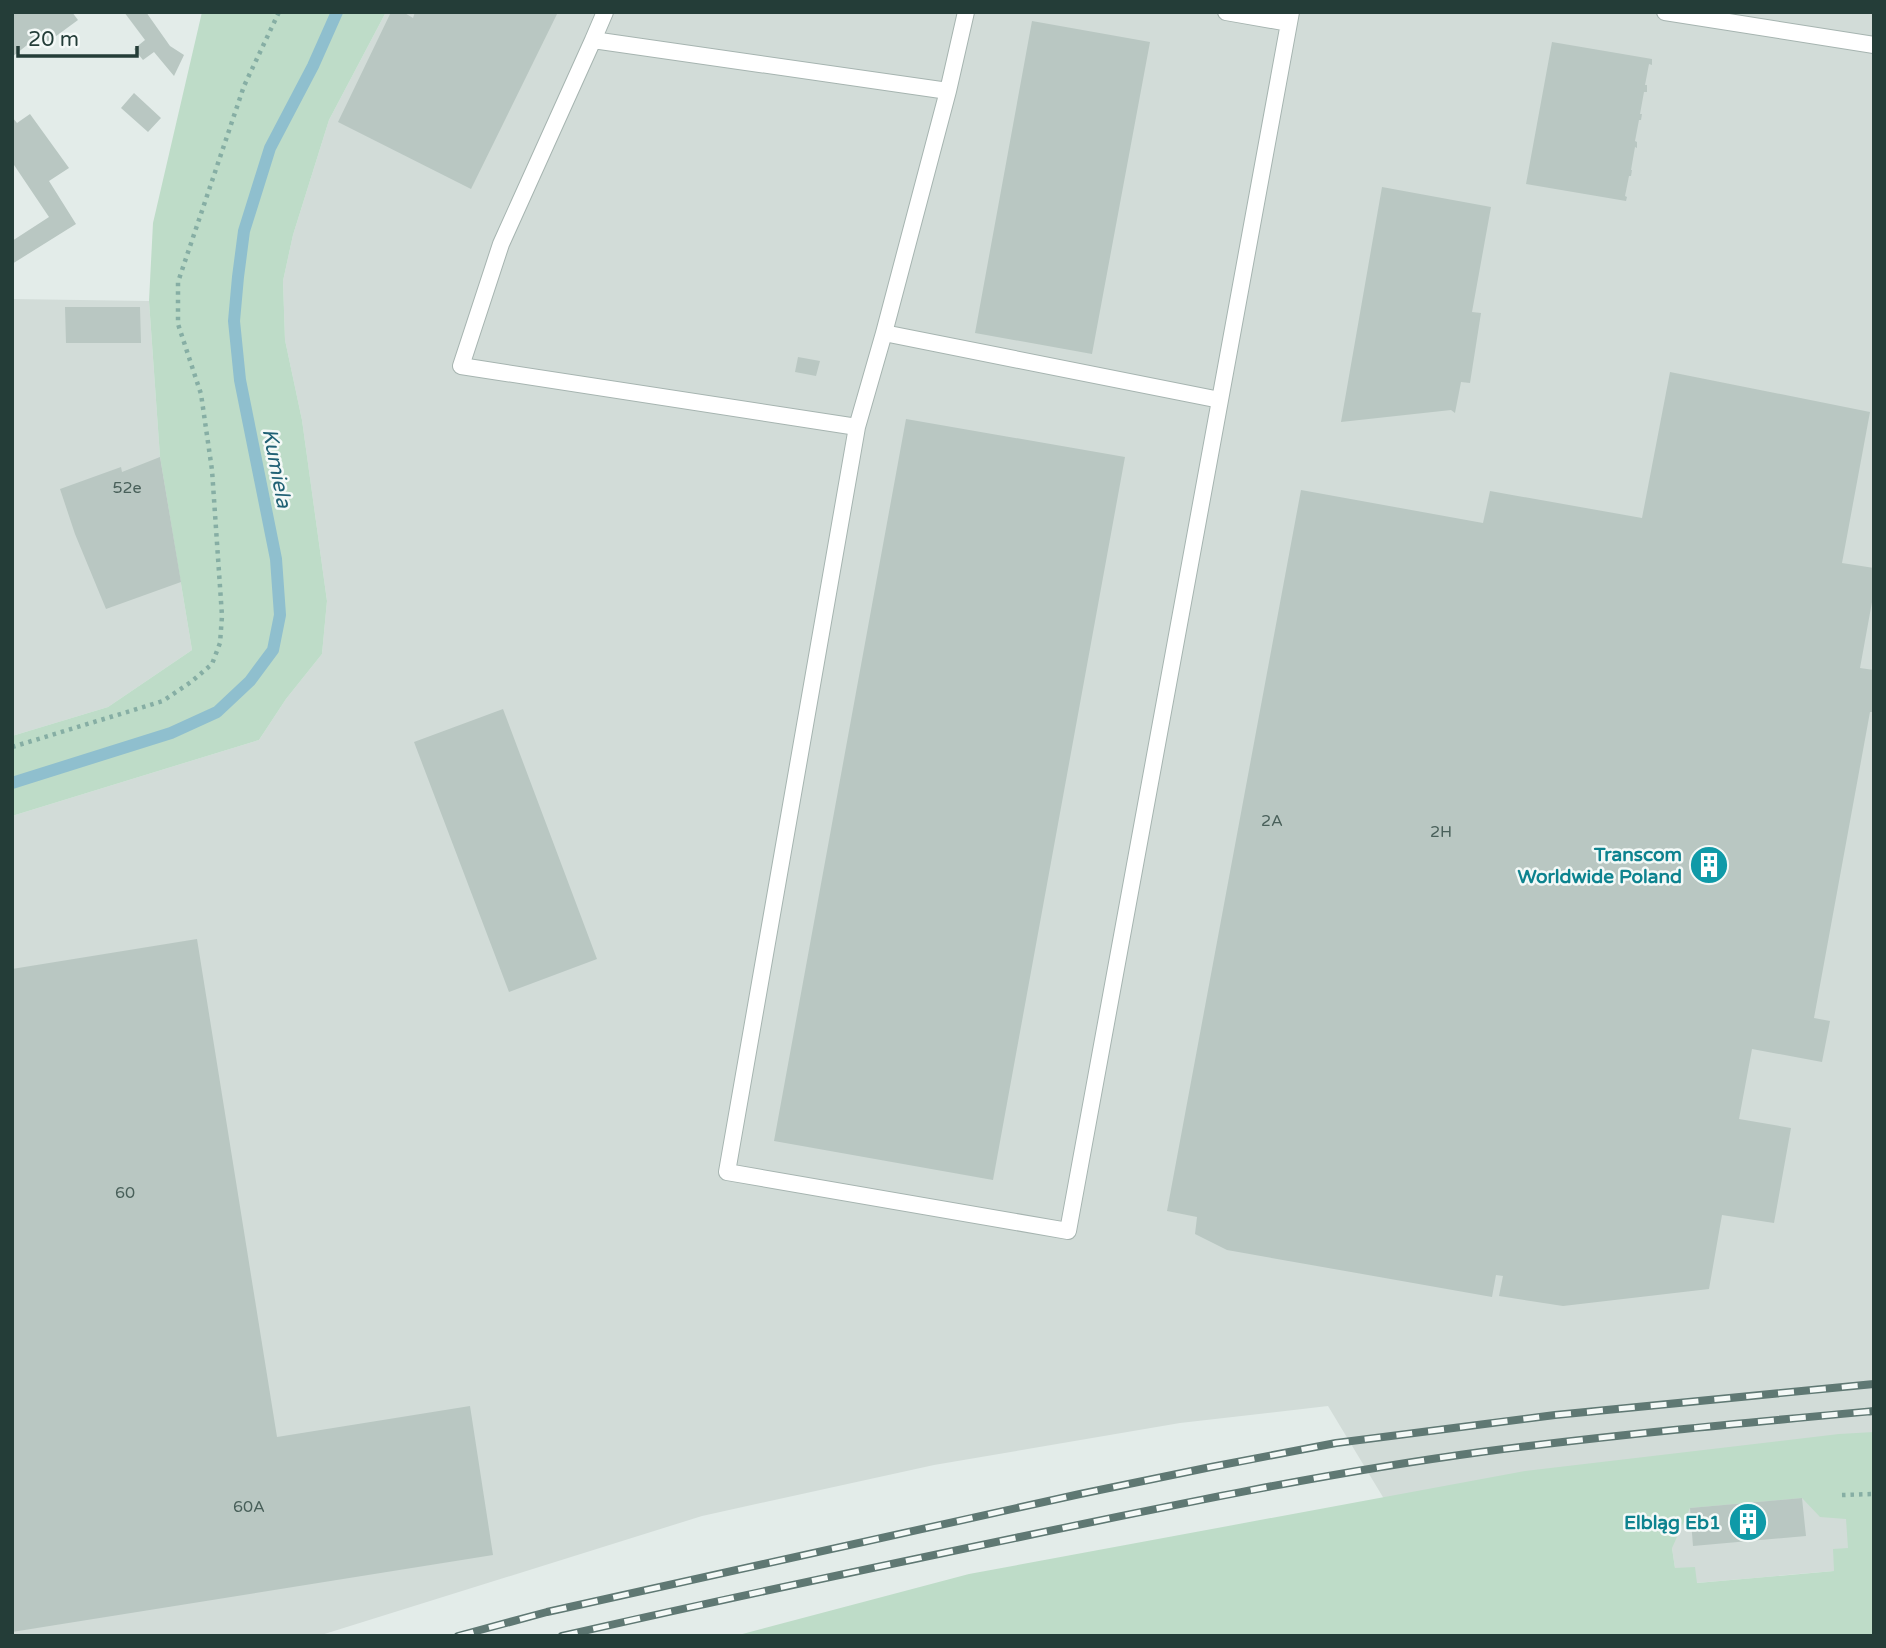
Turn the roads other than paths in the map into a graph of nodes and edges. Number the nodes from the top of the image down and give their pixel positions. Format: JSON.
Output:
{"nodes":[{"id":1,"x":605,"y":12,"type":"edge"},
{"id":2,"x":966,"y":12,"type":"edge"},
{"id":3,"x":1226,"y":12,"type":"edge"},
{"id":4,"x":1665,"y":12,"type":"edge"},
{"id":5,"x":1290,"y":18,"type":"edge"},
{"id":6,"x":593,"y":40,"type":"junction"},
{"id":7,"x":1874,"y":45,"type":"edge"},
{"id":8,"x":948,"y":91,"type":"junction"},
{"id":9,"x":884,"y":333,"type":"junction"},
{"id":10,"x":1220,"y":400,"type":"junction"},
{"id":11,"x":857,"y":427,"type":"junction"}],
"edges":[{"from":1,"to":6,"type":"lane"},
{"from":2,"to":8,"type":"lane"},
{"from":3,"to":5,"type":"lane"},
{"from":4,"to":7,"type":"lane"},
{"from":5,"to":10,"type":"lane"},
{"from":6,"to":8,"type":"lane"},
{"from":6,"to":11,"type":"lane"},
{"from":8,"to":9,"type":"lane"},
{"from":9,"to":10,"type":"lane"},
{"from":9,"to":11,"type":"lane"},
{"from":10,"to":11,"type":"lane"}]}
